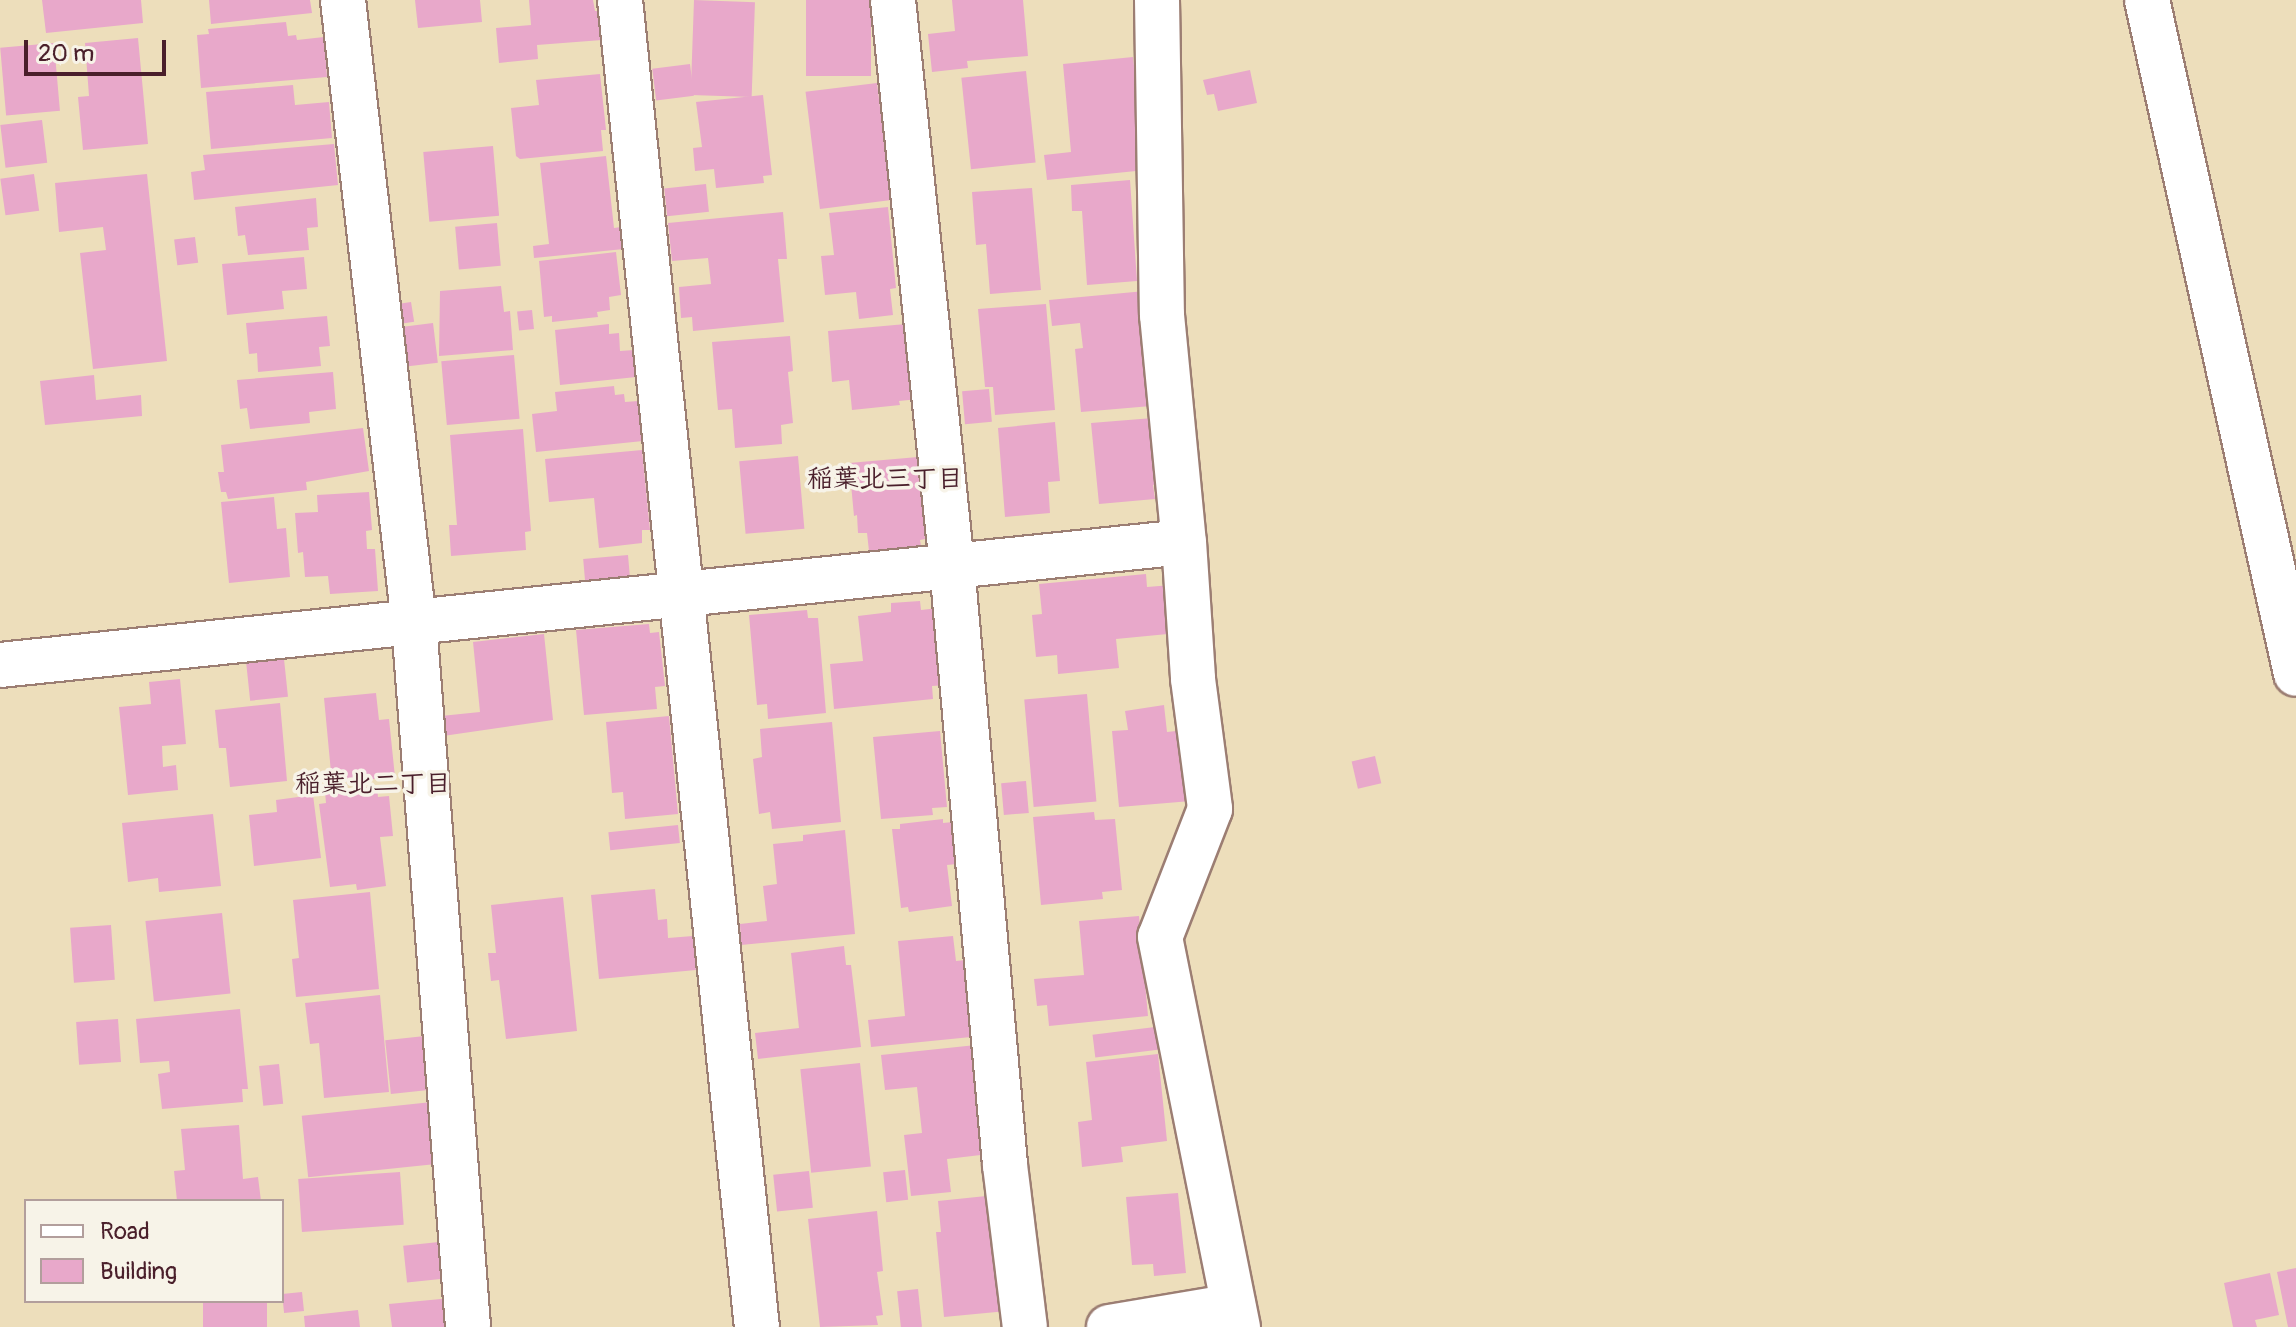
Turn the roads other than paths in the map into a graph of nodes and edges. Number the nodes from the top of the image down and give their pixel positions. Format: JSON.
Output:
{"nodes":[{"id":1,"x":343,"y":0,"type":"edge"},
{"id":2,"x":620,"y":0,"type":"edge"},
{"id":3,"x":893,"y":0,"type":"edge"},
{"id":4,"x":1157,"y":0,"type":"edge"},
{"id":5,"x":2147,"y":0,"type":"edge"},
{"id":6,"x":1184,"y":542,"type":"junction"},
{"id":7,"x":952,"y":566,"type":"junction"},
{"id":8,"x":681,"y":595,"type":"junction"},
{"id":9,"x":414,"y":623,"type":"junction"},
{"id":10,"x":0,"y":665,"type":"edge"},
{"id":11,"x":2296,"y":674,"type":"edge"},
{"id":12,"x":1235,"y":1316,"type":"edge"},
{"id":13,"x":468,"y":1327,"type":"edge"},
{"id":14,"x":757,"y":1327,"type":"edge"},
{"id":15,"x":1025,"y":1327,"type":"edge"},
{"id":16,"x":1109,"y":1327,"type":"edge"}],
"edges":[{"from":1,"to":9,"type":"street"},
{"from":2,"to":8,"type":"street"},
{"from":3,"to":7,"type":"street"},
{"from":4,"to":6,"type":"street"},
{"from":5,"to":11,"type":"street"},
{"from":6,"to":7,"type":"street"},
{"from":6,"to":12,"type":"street"},
{"from":7,"to":8,"type":"street"},
{"from":7,"to":15,"type":"street"},
{"from":8,"to":9,"type":"street"},
{"from":8,"to":14,"type":"street"},
{"from":9,"to":10,"type":"street"},
{"from":9,"to":13,"type":"street"},
{"from":12,"to":16,"type":"street"}]}
